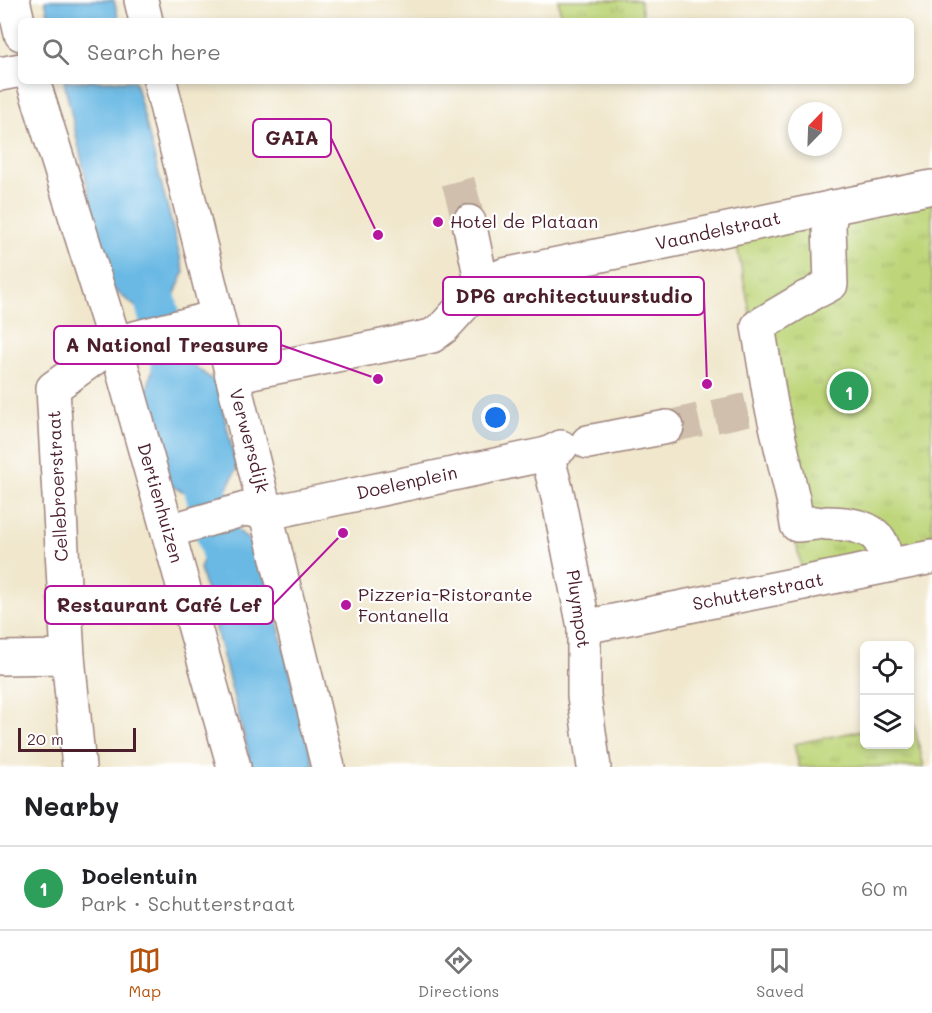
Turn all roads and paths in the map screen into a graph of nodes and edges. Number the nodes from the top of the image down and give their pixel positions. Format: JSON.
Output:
{"nodes":[{"id":1,"x":13,"y":0,"type":"edge"},
{"id":2,"x":141,"y":0,"type":"edge"},
{"id":3,"x":145,"y":18,"type":"edge"},
{"id":4,"x":18,"y":21,"type":"edge"},
{"id":5,"x":18,"y":71,"type":"edge"},
{"id":6,"x":0,"y":74,"type":"edge"},
{"id":7,"x":34,"y":84,"type":"edge"},
{"id":8,"x":161,"y":84,"type":"edge"},
{"id":9,"x":932,"y":187,"type":"edge"},
{"id":10,"x":832,"y":207,"type":"junction"},
{"id":11,"x":469,"y":222,"type":"tunnel mouth"},
{"id":12,"x":493,"y":280,"type":"junction"},
{"id":13,"x":205,"y":320,"type":"junction"},
{"id":14,"x":125,"y":340,"type":"junction"},
{"id":15,"x":232,"y":376,"type":"junction"},
{"id":16,"x":667,"y":427,"type":"tunnel mouth"},
{"id":17,"x":565,"y":448,"type":"junction"},
{"id":18,"x":256,"y":511,"type":"junction"},
{"id":19,"x":181,"y":527,"type":"junction"},
{"id":20,"x":932,"y":557,"type":"edge"},
{"id":21,"x":886,"y":566,"type":"junction"},
{"id":22,"x":584,"y":627,"type":"junction"},
{"id":23,"x":68,"y":657,"type":"junction"},
{"id":24,"x":0,"y":658,"type":"edge"},
{"id":25,"x":79,"y":767,"type":"edge"},
{"id":26,"x":234,"y":767,"type":"edge"},
{"id":27,"x":328,"y":767,"type":"edge"},
{"id":28,"x":594,"y":767,"type":"edge"}],
"edges":[{"from":1,"to":4,"type":"street"},
{"from":2,"to":3,"type":"street"},
{"from":5,"to":6,"type":"street"},
{"from":7,"to":14,"type":"street"},
{"from":8,"to":13,"type":"street","name":"Verwersdijk"},
{"from":9,"to":10,"type":"street","name":"Vaandelstraat"},
{"from":10,"to":12,"type":"street","name":"Vaandelstraat"},
{"from":10,"to":21,"type":"street"},
{"from":11,"to":12,"type":"street"},
{"from":12,"to":15,"type":"street"},
{"from":13,"to":14,"type":"street"},
{"from":13,"to":15,"type":"street","name":"Verwersdijk"},
{"from":14,"to":19,"type":"street","name":"Dertienhuizen"},
{"from":14,"to":23,"type":"street","name":"Cellebroerstraat"},
{"from":15,"to":18,"type":"street","name":"Verwersdijk"},
{"from":16,"to":17,"type":"street","name":"Doelenplein"},
{"from":17,"to":18,"type":"street","name":"Doelenplein"},
{"from":17,"to":22,"type":"street","name":"Pluympot"},
{"from":18,"to":19,"type":"street","name":"Doelenplein"},
{"from":18,"to":27,"type":"street","name":"Verwersdijk"},
{"from":19,"to":26,"type":"street","name":"Dertienhuizen"},
{"from":20,"to":21,"type":"street","name":"Schutterstraat"},
{"from":21,"to":22,"type":"street","name":"Schutterstraat"},
{"from":22,"to":28,"type":"street","name":"Pluympot"},
{"from":23,"to":24,"type":"street"},
{"from":23,"to":25,"type":"street","name":"Cellebroerstraat"}]}
